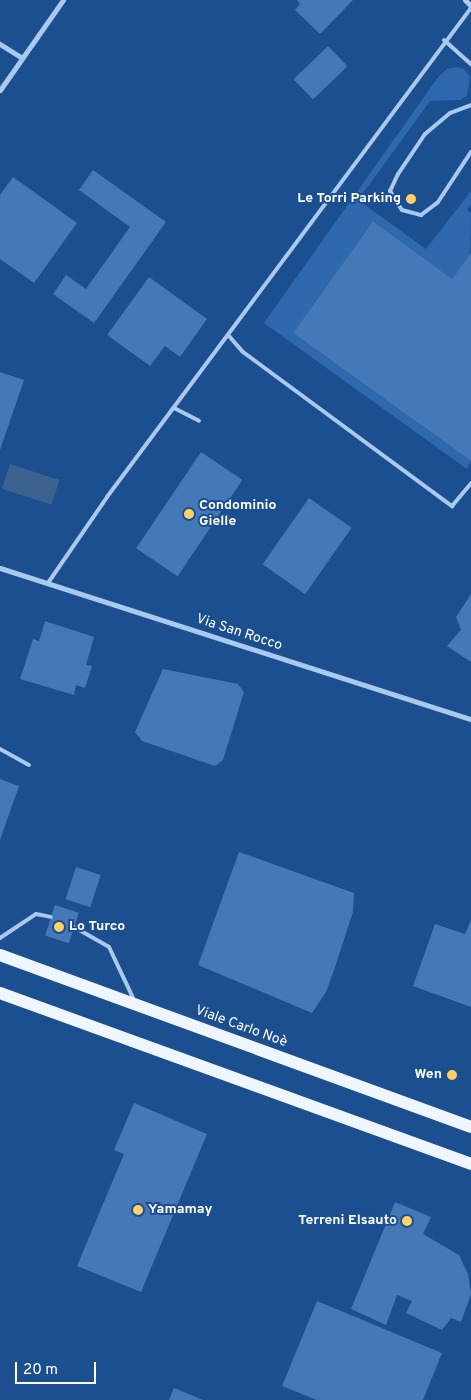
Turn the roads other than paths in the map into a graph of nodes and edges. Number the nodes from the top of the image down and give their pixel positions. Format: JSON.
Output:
{"nodes":[{"id":1,"x":64,"y":0,"type":"edge"},
{"id":2,"x":465,"y":0,"type":"edge"},
{"id":3,"x":471,"y":7,"type":"edge"},
{"id":4,"x":444,"y":40,"type":"junction"},
{"id":5,"x":0,"y":44,"type":"edge"},
{"id":6,"x":22,"y":58,"type":"junction"},
{"id":7,"x":471,"y":64,"type":"edge"},
{"id":8,"x":0,"y":90,"type":"edge"},
{"id":9,"x":471,"y":105,"type":"edge"},
{"id":10,"x":471,"y":152,"type":"edge"},
{"id":11,"x":229,"y":336,"type":"junction"},
{"id":12,"x":174,"y":408,"type":"junction"},
{"id":13,"x":199,"y":421,"type":"dead end"},
{"id":14,"x":471,"y":483,"type":"edge"},
{"id":15,"x":0,"y":568,"type":"edge"},
{"id":16,"x":48,"y":583,"type":"junction"},
{"id":17,"x":471,"y":720,"type":"edge"},
{"id":18,"x":0,"y":750,"type":"edge"},
{"id":19,"x":29,"y":765,"type":"dead end"},
{"id":20,"x":51,"y":917,"type":"dead end"},
{"id":21,"x":74,"y":927,"type":"dead end"},
{"id":22,"x":0,"y":938,"type":"edge"},
{"id":23,"x":0,"y":955,"type":"edge"},
{"id":24,"x":0,"y":993,"type":"edge"},
{"id":25,"x":136,"y":1005,"type":"junction"},
{"id":26,"x":471,"y":1127,"type":"edge"},
{"id":27,"x":471,"y":1164,"type":"edge"}],
"edges":[{"from":1,"to":6,"type":"street"},
{"from":2,"to":3,"type":"street"},
{"from":3,"to":4,"type":"lane"},
{"from":4,"to":7,"type":"lane"},
{"from":4,"to":11,"type":"lane"},
{"from":5,"to":6,"type":"street"},
{"from":6,"to":8,"type":"street"},
{"from":9,"to":10,"type":"lane"},
{"from":11,"to":12,"type":"lane"},
{"from":11,"to":14,"type":"lane"},
{"from":12,"to":13,"type":"lane"},
{"from":12,"to":16,"type":"lane"},
{"from":15,"to":16,"type":"street","name":"Via San Rocco"},
{"from":16,"to":17,"type":"street","name":"Via San Rocco"},
{"from":18,"to":19,"type":"lane"},
{"from":20,"to":22,"type":"lane"},
{"from":21,"to":25,"type":"lane"},
{"from":23,"to":25,"type":"main road","name":"Viale Carlo Noè"},
{"from":24,"to":27,"type":"main road"},
{"from":25,"to":26,"type":"main road","name":"Viale Carlo Noè"}]}
